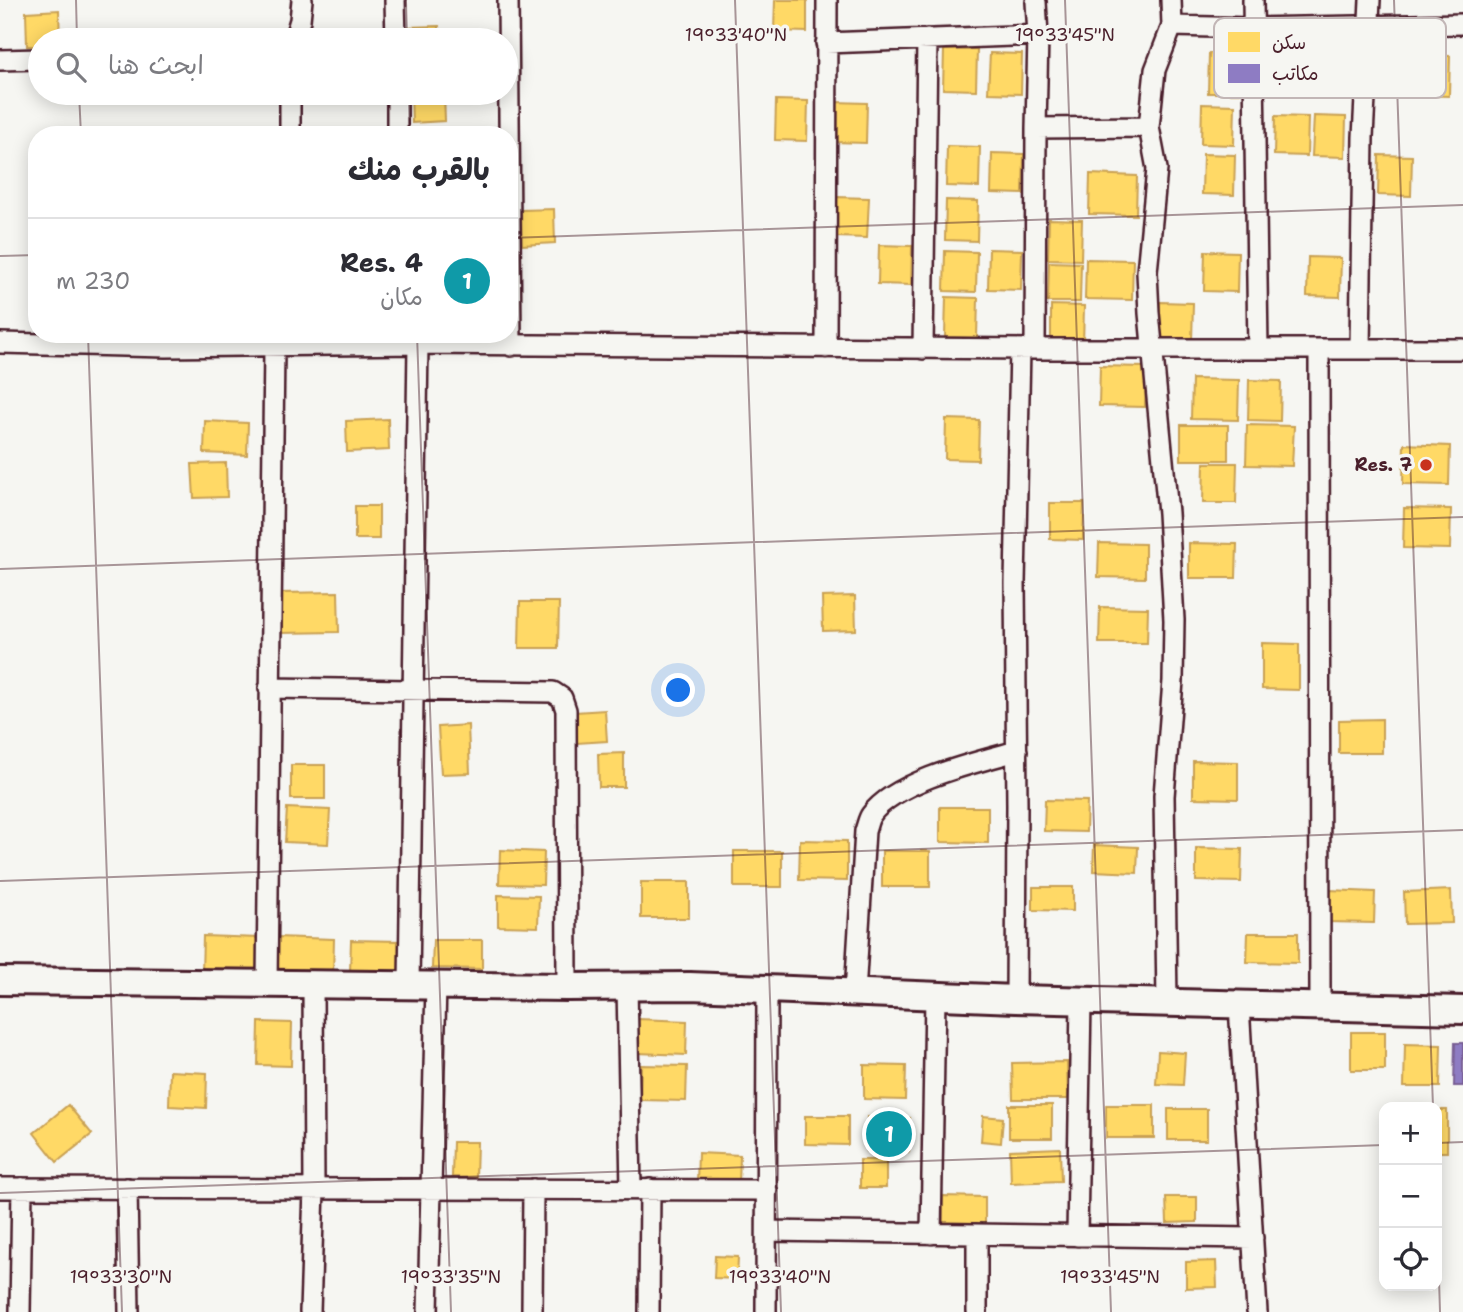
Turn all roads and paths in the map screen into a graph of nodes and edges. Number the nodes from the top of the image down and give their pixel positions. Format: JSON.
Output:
{"nodes":[{"id":1,"x":302,"y":0,"type":"edge"},
{"id":2,"x":396,"y":0,"type":"edge"},
{"id":3,"x":508,"y":0,"type":"edge"},
{"id":4,"x":827,"y":0,"type":"edge"},
{"id":5,"x":1171,"y":0,"type":"edge"},
{"id":6,"x":1253,"y":0,"type":"edge"},
{"id":7,"x":1370,"y":0,"type":"edge"},
{"id":8,"x":1036,"y":2,"type":"dead end"},
{"id":9,"x":1253,"y":18,"type":"edge"},
{"id":10,"x":1369,"y":18,"type":"edge"},
{"id":11,"x":1172,"y":26,"type":"junction"},
{"id":12,"x":1214,"y":27,"type":"edge"},
{"id":13,"x":298,"y":28,"type":"edge"},
{"id":14,"x":396,"y":28,"type":"edge"},
{"id":15,"x":508,"y":28,"type":"edge"},
{"id":16,"x":1038,"y":35,"type":"junction"},
{"id":17,"x":927,"y":39,"type":"junction"},
{"id":18,"x":826,"y":43,"type":"junction"},
{"id":19,"x":28,"y":59,"type":"edge"},
{"id":20,"x":0,"y":60,"type":"edge"},
{"id":21,"x":1254,"y":98,"type":"edge"},
{"id":22,"x":1365,"y":98,"type":"edge"},
{"id":23,"x":290,"y":105,"type":"edge"},
{"id":24,"x":397,"y":105,"type":"edge"},
{"id":25,"x":509,"y":105,"type":"edge"},
{"id":26,"x":290,"y":126,"type":"edge"},
{"id":27,"x":397,"y":126,"type":"edge"},
{"id":28,"x":509,"y":126,"type":"edge"},
{"id":29,"x":1149,"y":127,"type":"junction"},
{"id":30,"x":1036,"y":128,"type":"junction"},
{"id":31,"x":0,"y":343,"type":"edge"},
{"id":32,"x":284,"y":343,"type":"edge"},
{"id":33,"x":407,"y":343,"type":"edge"},
{"id":34,"x":449,"y":343,"type":"edge"},
{"id":35,"x":511,"y":343,"type":"edge"},
{"id":36,"x":274,"y":346,"type":"junction"},
{"id":37,"x":511,"y":346,"type":"junction"},
{"id":38,"x":826,"y":348,"type":"junction"},
{"id":39,"x":923,"y":349,"type":"junction"},
{"id":40,"x":1028,"y":349,"type":"junction"},
{"id":41,"x":1153,"y":349,"type":"junction"},
{"id":42,"x":1258,"y":349,"type":"junction"},
{"id":43,"x":1319,"y":349,"type":"junction"},
{"id":44,"x":1360,"y":349,"type":"junction"},
{"id":45,"x":1463,"y":349,"type":"edge"},
{"id":46,"x":269,"y":688,"type":"junction"},
{"id":47,"x":412,"y":690,"type":"junction"},
{"id":48,"x":1017,"y":751,"type":"junction"},
{"id":49,"x":0,"y":981,"type":"edge"},
{"id":50,"x":267,"y":984,"type":"junction"},
{"id":51,"x":313,"y":984,"type":"junction"},
{"id":52,"x":409,"y":985,"type":"junction"},
{"id":53,"x":436,"y":985,"type":"junction"},
{"id":54,"x":627,"y":986,"type":"junction"},
{"id":55,"x":567,"y":987,"type":"junction"},
{"id":56,"x":767,"y":989,"type":"junction"},
{"id":57,"x":855,"y":993,"type":"junction"},
{"id":58,"x":935,"y":997,"type":"junction"},
{"id":59,"x":1016,"y":999,"type":"junction"},
{"id":60,"x":1081,"y":1001,"type":"junction"},
{"id":61,"x":1167,"y":1002,"type":"junction"},
{"id":62,"x":1239,"y":1005,"type":"junction"},
{"id":63,"x":1320,"y":1007,"type":"junction"},
{"id":64,"x":1463,"y":1010,"type":"edge"},
{"id":65,"x":0,"y":1188,"type":"edge"},
{"id":66,"x":22,"y":1188,"type":"junction"},
{"id":67,"x":127,"y":1188,"type":"junction"},
{"id":68,"x":314,"y":1189,"type":"junction"},
{"id":69,"x":430,"y":1189,"type":"junction"},
{"id":70,"x":533,"y":1189,"type":"junction"},
{"id":71,"x":640,"y":1189,"type":"junction"},
{"id":72,"x":767,"y":1190,"type":"junction"},
{"id":73,"x":767,"y":1231,"type":"junction"},
{"id":74,"x":931,"y":1234,"type":"junction"},
{"id":75,"x":977,"y":1235,"type":"junction"},
{"id":76,"x":1077,"y":1236,"type":"junction"},
{"id":77,"x":1253,"y":1238,"type":"junction"},
{"id":78,"x":20,"y":1312,"type":"edge"},
{"id":79,"x":129,"y":1312,"type":"edge"},
{"id":80,"x":310,"y":1312,"type":"edge"},
{"id":81,"x":428,"y":1312,"type":"edge"},
{"id":82,"x":532,"y":1312,"type":"edge"},
{"id":83,"x":649,"y":1312,"type":"edge"},
{"id":84,"x":766,"y":1312,"type":"edge"},
{"id":85,"x":977,"y":1312,"type":"edge"},
{"id":86,"x":1257,"y":1312,"type":"edge"}],
"edges":[{"from":1,"to":13,"type":"street"},
{"from":2,"to":14,"type":"street"},
{"from":3,"to":15,"type":"street"},
{"from":4,"to":18,"type":"street"},
{"from":5,"to":11,"type":"street"},
{"from":6,"to":9,"type":"street"},
{"from":7,"to":10,"type":"street"},
{"from":8,"to":16,"type":"street"},
{"from":11,"to":12,"type":"street"},
{"from":11,"to":29,"type":"street"},
{"from":16,"to":17,"type":"street"},
{"from":16,"to":30,"type":"street"},
{"from":17,"to":18,"type":"street"},
{"from":17,"to":39,"type":"street"},
{"from":18,"to":38,"type":"street"},
{"from":19,"to":20,"type":"street"},
{"from":21,"to":42,"type":"street"},
{"from":22,"to":44,"type":"street"},
{"from":23,"to":26,"type":"street"},
{"from":24,"to":27,"type":"street"},
{"from":25,"to":28,"type":"street"},
{"from":29,"to":30,"type":"street"},
{"from":29,"to":41,"type":"street"},
{"from":30,"to":40,"type":"street"},
{"from":31,"to":36,"type":"street"},
{"from":32,"to":36,"type":"street"},
{"from":33,"to":47,"type":"street"},
{"from":34,"to":37,"type":"street"},
{"from":35,"to":37,"type":"street"},
{"from":36,"to":46,"type":"street"},
{"from":37,"to":38,"type":"street"},
{"from":38,"to":39,"type":"street"},
{"from":39,"to":40,"type":"street"},
{"from":40,"to":41,"type":"street"},
{"from":40,"to":48,"type":"street"},
{"from":41,"to":42,"type":"street"},
{"from":41,"to":61,"type":"street"},
{"from":42,"to":43,"type":"street"},
{"from":43,"to":44,"type":"street"},
{"from":43,"to":63,"type":"street"},
{"from":44,"to":45,"type":"street"},
{"from":46,"to":47,"type":"street"},
{"from":46,"to":50,"type":"street"},
{"from":47,"to":52,"type":"street"},
{"from":47,"to":55,"type":"street"},
{"from":48,"to":57,"type":"street"},
{"from":48,"to":59,"type":"street"},
{"from":49,"to":50,"type":"main road"},
{"from":50,"to":51,"type":"main road"},
{"from":51,"to":52,"type":"main road"},
{"from":51,"to":68,"type":"street"},
{"from":52,"to":53,"type":"main road"},
{"from":53,"to":55,"type":"main road"},
{"from":53,"to":69,"type":"street"},
{"from":54,"to":55,"type":"main road"},
{"from":54,"to":56,"type":"main road"},
{"from":54,"to":71,"type":"street"},
{"from":56,"to":57,"type":"main road"},
{"from":56,"to":72,"type":"street"},
{"from":57,"to":58,"type":"main road"},
{"from":58,"to":59,"type":"main road"},
{"from":58,"to":74,"type":"street"},
{"from":59,"to":60,"type":"main road"},
{"from":60,"to":61,"type":"main road"},
{"from":60,"to":76,"type":"street"},
{"from":61,"to":62,"type":"main road"},
{"from":62,"to":63,"type":"main road"},
{"from":62,"to":77,"type":"street"},
{"from":63,"to":64,"type":"main road"},
{"from":65,"to":66,"type":"street"},
{"from":66,"to":67,"type":"street"},
{"from":66,"to":78,"type":"street"},
{"from":67,"to":68,"type":"street"},
{"from":67,"to":79,"type":"street"},
{"from":68,"to":69,"type":"street"},
{"from":68,"to":80,"type":"street"},
{"from":69,"to":70,"type":"street"},
{"from":69,"to":81,"type":"street"},
{"from":70,"to":71,"type":"street"},
{"from":70,"to":82,"type":"street"},
{"from":71,"to":72,"type":"street"},
{"from":71,"to":83,"type":"street"},
{"from":72,"to":73,"type":"street"},
{"from":73,"to":74,"type":"street"},
{"from":73,"to":84,"type":"street"},
{"from":74,"to":75,"type":"street"},
{"from":75,"to":76,"type":"street"},
{"from":75,"to":85,"type":"street"},
{"from":76,"to":77,"type":"street"},
{"from":77,"to":86,"type":"street"}]}
